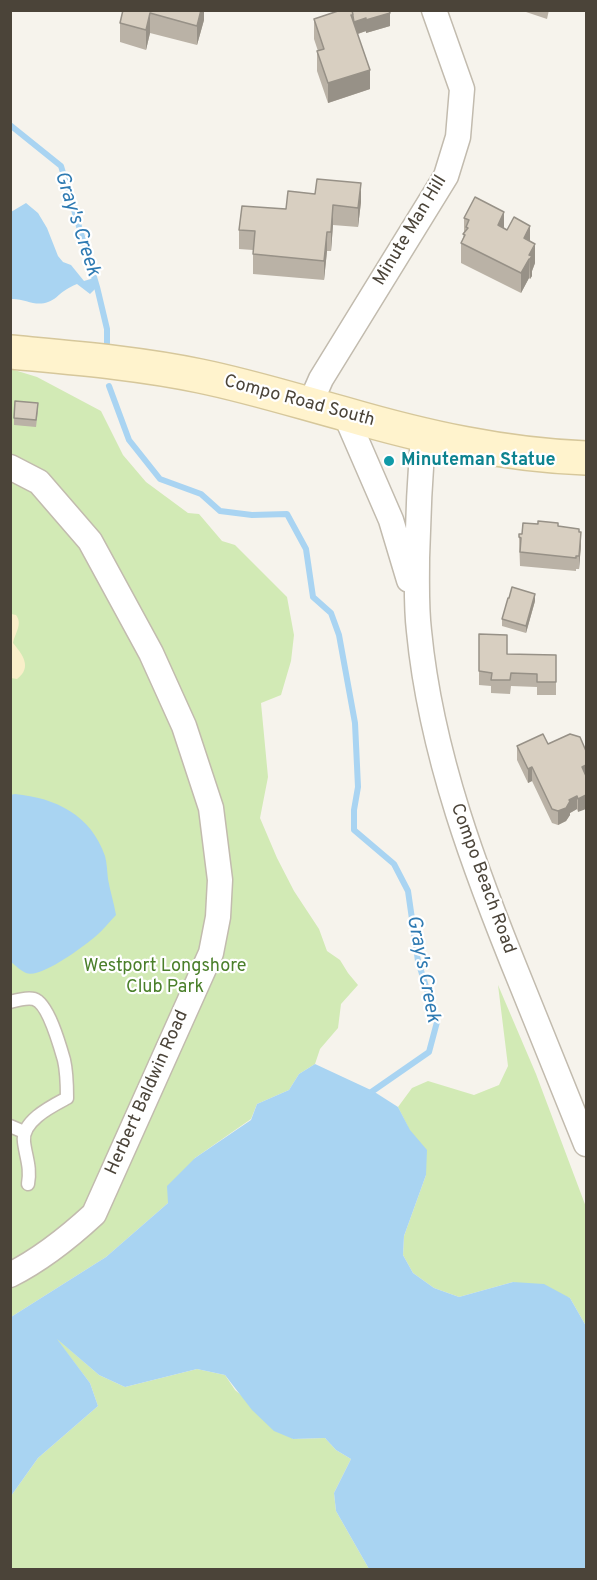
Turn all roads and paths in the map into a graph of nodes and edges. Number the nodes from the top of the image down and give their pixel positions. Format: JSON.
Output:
{"nodes":[{"id":1,"x":434,"y":10,"type":"edge"},
{"id":2,"x":10,"y":352,"type":"edge"},
{"id":3,"x":310,"y":404,"type":"junction"},
{"id":4,"x":345,"y":414,"type":"junction"},
{"id":5,"x":423,"y":435,"type":"junction"},
{"id":6,"x":586,"y":458,"type":"edge"},
{"id":7,"x":10,"y":467,"type":"edge"},
{"id":8,"x":416,"y":604,"type":"junction"},
{"id":9,"x":10,"y":1002,"type":"edge"},
{"id":10,"x":579,"y":1105,"type":"edge"},
{"id":11,"x":10,"y":1126,"type":"edge"},
{"id":12,"x":24,"y":1132,"type":"junction"},
{"id":13,"x":586,"y":1144,"type":"edge"},
{"id":14,"x":28,"y":1184,"type":"dead end"},
{"id":15,"x":10,"y":1275,"type":"edge"}],
"edges":[{"from":1,"to":3,"type":"street","name":"Minute Man Hill"},
{"from":2,"to":3,"type":"street","name":"Compo Road South"},
{"from":3,"to":4,"type":"street","name":"Compo Road South"},
{"from":4,"to":5,"type":"street","name":"Compo Road South"},
{"from":4,"to":8,"type":"street","name":"Compo Beach Road"},
{"from":5,"to":6,"type":"street","name":"Compo Road South"},
{"from":5,"to":8,"type":"street","name":"Compo Beach Road"},
{"from":7,"to":15,"type":"street","name":"Herbert Baldwin Road"},
{"from":8,"to":10,"type":"street","name":"Compo Beach Road"},
{"from":9,"to":12,"type":"lane"},
{"from":10,"to":13,"type":"street","name":"Compo Beach Road"},
{"from":11,"to":12,"type":"lane"},
{"from":12,"to":14,"type":"lane"}]}
